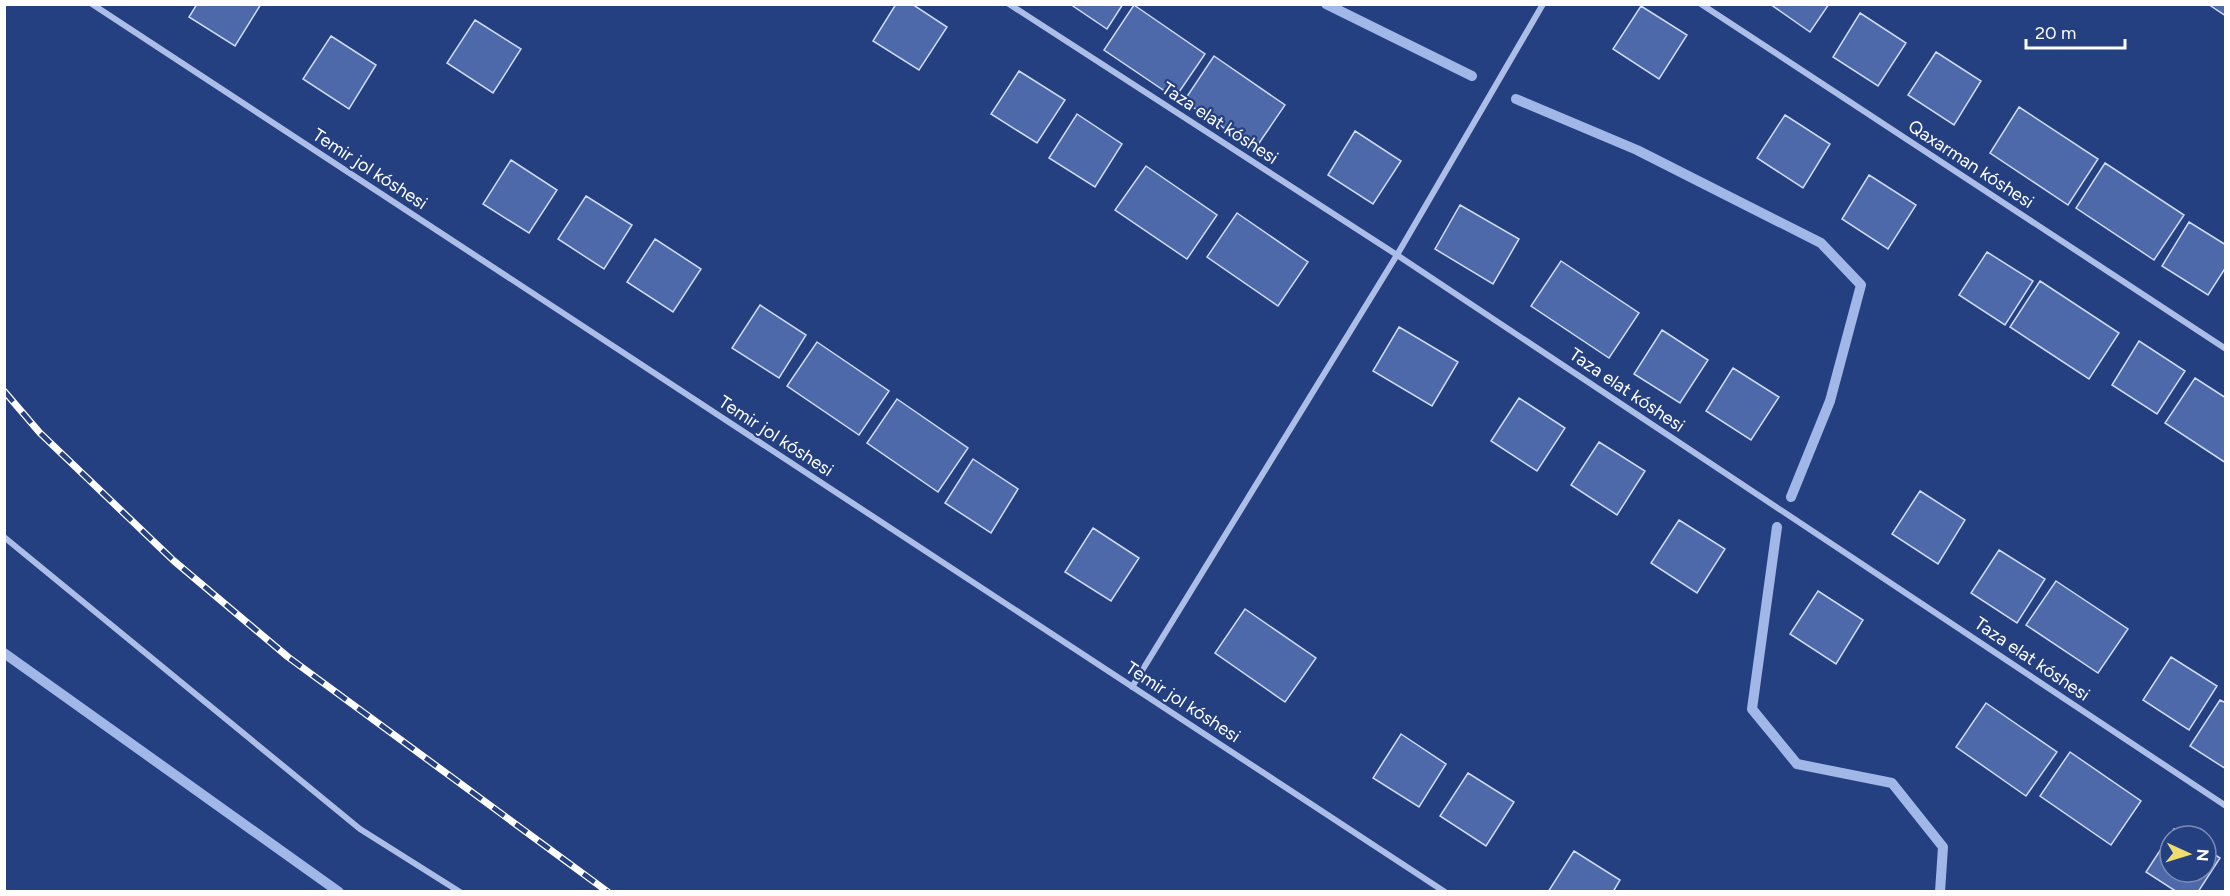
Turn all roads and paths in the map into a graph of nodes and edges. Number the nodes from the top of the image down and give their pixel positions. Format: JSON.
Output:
{"nodes":[{"id":1,"x":92,"y":4,"type":"edge"},
{"id":2,"x":1009,"y":4,"type":"edge"},
{"id":3,"x":1544,"y":4,"type":"edge"},
{"id":4,"x":1701,"y":4,"type":"edge"},
{"id":5,"x":1397,"y":255,"type":"junction"},
{"id":6,"x":2226,"y":349,"type":"edge"},
{"id":7,"x":4,"y":537,"type":"edge"},
{"id":8,"x":1132,"y":687,"type":"junction"},
{"id":9,"x":2226,"y":806,"type":"edge"},
{"id":10,"x":459,"y":891,"type":"edge"},
{"id":11,"x":1445,"y":891,"type":"edge"}],
"edges":[{"from":1,"to":8,"type":"street","name":"Temir jol kóshesi"},
{"from":2,"to":5,"type":"street","name":"Taza elat kóshesi"},
{"from":3,"to":5,"type":"street"},
{"from":4,"to":6,"type":"street","name":"Qaxarman kóshesi"},
{"from":5,"to":8,"type":"street"},
{"from":5,"to":9,"type":"street","name":"Taza elat kóshesi"},
{"from":7,"to":10,"type":"street"},
{"from":8,"to":11,"type":"street","name":"Temir jol kóshesi"}]}
